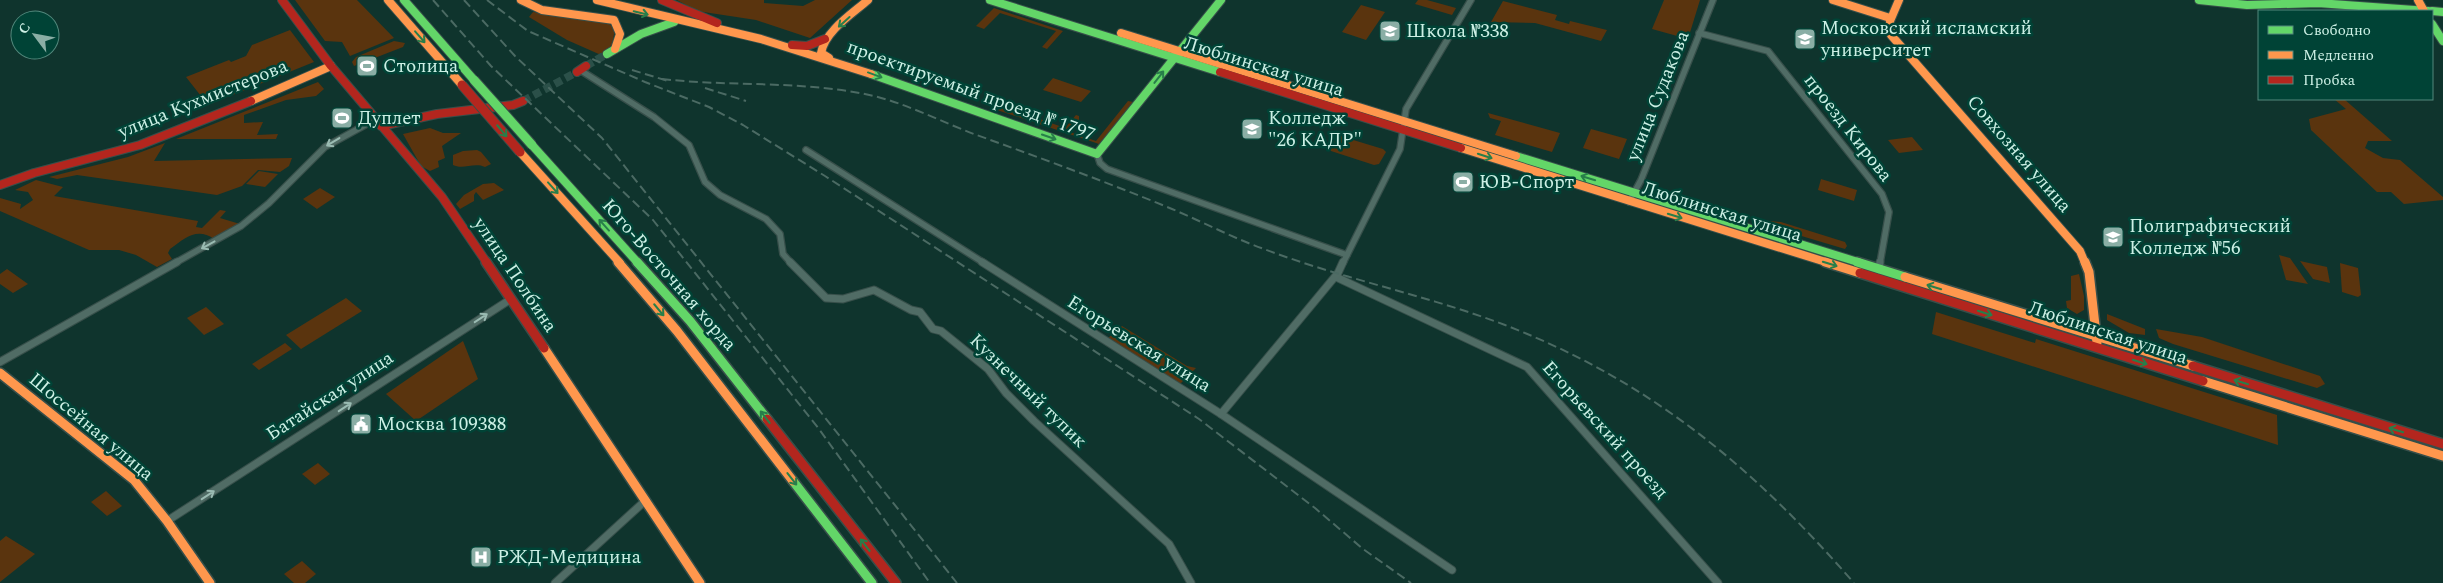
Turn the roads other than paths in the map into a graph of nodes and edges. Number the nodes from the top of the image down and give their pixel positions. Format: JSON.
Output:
{"nodes":[{"id":1,"x":282,"y":0,"type":"edge"},
{"id":2,"x":388,"y":0,"type":"edge"},
{"id":3,"x":404,"y":0,"type":"edge"},
{"id":4,"x":520,"y":0,"type":"edge"},
{"id":5,"x":597,"y":0,"type":"edge"},
{"id":6,"x":662,"y":0,"type":"edge"},
{"id":7,"x":868,"y":0,"type":"edge"},
{"id":8,"x":990,"y":0,"type":"edge"},
{"id":9,"x":1013,"y":0,"type":"edge"},
{"id":10,"x":1222,"y":0,"type":"edge"},
{"id":11,"x":1472,"y":0,"type":"edge"},
{"id":12,"x":1713,"y":0,"type":"edge"},
{"id":13,"x":1833,"y":0,"type":"edge"},
{"id":14,"x":1898,"y":0,"type":"edge"},
{"id":15,"x":2199,"y":0,"type":"edge"},
{"id":16,"x":2411,"y":10,"type":"edge"},
{"id":17,"x":1890,"y":18,"type":"junction"},
{"id":18,"x":685,"y":22,"type":"junction"},
{"id":19,"x":2433,"y":26,"type":"edge"},
{"id":20,"x":621,"y":32,"type":"junction"},
{"id":21,"x":1699,"y":33,"type":"junction"},
{"id":22,"x":641,"y":34,"type":"junction"},
{"id":23,"x":825,"y":39,"type":"junction"},
{"id":24,"x":2443,"y":41,"type":"edge"},
{"id":25,"x":1176,"y":54,"type":"junction"},
{"id":26,"x":829,"y":59,"type":"junction"},
{"id":27,"x":330,"y":66,"type":"junction"},
{"id":28,"x":581,"y":69,"type":"dead end"},
{"id":29,"x":518,"y":103,"type":"tunnel mouth"},
{"id":30,"x":378,"y":123,"type":"junction"},
{"id":31,"x":1404,"y":126,"type":"junction"},
{"id":32,"x":806,"y":150,"type":"dead end"},
{"id":33,"x":1097,"y":154,"type":"junction"},
{"id":34,"x":0,"y":185,"type":"edge"},
{"id":35,"x":1631,"y":197,"type":"junction"},
{"id":36,"x":1347,"y":255,"type":"junction"},
{"id":37,"x":1879,"y":270,"type":"junction"},
{"id":38,"x":1336,"y":277,"type":"junction"},
{"id":39,"x":511,"y":299,"type":"junction"},
{"id":40,"x":2097,"y":343,"type":"junction"},
{"id":41,"x":0,"y":362,"type":"edge"},
{"id":42,"x":0,"y":373,"type":"edge"},
{"id":43,"x":1221,"y":414,"type":"junction"},
{"id":44,"x":2443,"y":444,"type":"edge"},
{"id":45,"x":2443,"y":456,"type":"edge"},
{"id":46,"x":646,"y":500,"type":"junction"},
{"id":47,"x":167,"y":521,"type":"junction"},
{"id":48,"x":1452,"y":570,"type":"dead end"},
{"id":49,"x":210,"y":583,"type":"edge"},
{"id":50,"x":555,"y":583,"type":"edge"},
{"id":51,"x":700,"y":583,"type":"edge"},
{"id":52,"x":872,"y":583,"type":"edge"},
{"id":53,"x":896,"y":583,"type":"edge"},
{"id":54,"x":1191,"y":583,"type":"edge"},
{"id":55,"x":1718,"y":583,"type":"edge"}],
"edges":[{"from":1,"to":27,"type":"main road","name":"улица Полбина"},
{"from":2,"to":52,"type":"main road","name":"Юго-Восточная хорда","one_way":true,"bridge":true},
{"from":53,"to":3,"type":"main road","name":"Юго-Восточная хорда","one_way":true,"bridge":true},
{"from":4,"to":20,"type":"main road"},
{"from":5,"to":18,"type":"main road","name":"проектируемый проезд № 1797","one_way":true},
{"from":6,"to":23,"type":"main road"},
{"from":7,"to":23,"type":"main road","one_way":true},
{"from":8,"to":25,"type":"main road","name":"Люблинская улица"},
{"from":9,"to":25,"type":"main road","name":"Люблинская улица"},
{"from":10,"to":25,"type":"main road"},
{"from":11,"to":31,"type":"street"},
{"from":12,"to":21,"type":"street","name":"улица Судакова"},
{"from":13,"to":17,"type":"main road"},
{"from":14,"to":17,"type":"main road"},
{"from":15,"to":16,"type":"main road"},
{"from":17,"to":40,"type":"main road","name":"Совхозная улица"},
{"from":18,"to":22,"type":"main road"},
{"from":18,"to":26,"type":"main road","name":"проектируемый проезд № 1797"},
{"from":19,"to":24,"type":"main road"},
{"from":20,"to":22,"type":"main road"},
{"from":20,"to":22,"type":"main road"},
{"from":21,"to":35,"type":"street","name":"улица Судакова"},
{"from":21,"to":37,"type":"street","name":"проезд Кирова"},
{"from":23,"to":26,"type":"main road"},
{"from":25,"to":31,"type":"main road","name":"Люблинская улица"},
{"from":33,"to":25,"type":"main road","one_way":true},
{"from":26,"to":33,"type":"main road","name":"проектируемый проезд № 1797","one_way":true},
{"from":27,"to":30,"type":"main road","name":"улица Полбина"},
{"from":27,"to":34,"type":"main road","name":"улица Кухмистерова"},
{"from":28,"to":54,"type":"street","name":"Кузнечный тупик"},
{"from":29,"to":30,"type":"main road"},
{"from":30,"to":39,"type":"main road","name":"улица Полбина"},
{"from":30,"to":41,"type":"street","one_way":true},
{"from":31,"to":35,"type":"main road","name":"Люблинская улица"},
{"from":31,"to":36,"type":"street"},
{"from":32,"to":43,"type":"street","name":"Егорьевская улица"},
{"from":33,"to":36,"type":"street","name":"проектируемый проезд № 1797"},
{"from":35,"to":37,"type":"main road","name":"Люблинская улица"},
{"from":35,"to":40,"type":"main road","name":"Люблинская улица","one_way":true},
{"from":36,"to":38,"type":"street"},
{"from":40,"to":37,"type":"main road","name":"Люблинская улица","one_way":true},
{"from":38,"to":43,"type":"street"},
{"from":38,"to":55,"type":"street","name":"Егорьевский проезд"},
{"from":39,"to":46,"type":"main road","name":"улица Полбина"},
{"from":47,"to":39,"type":"street","name":"Батайская улица","one_way":true},
{"from":44,"to":40,"type":"main road","name":"Люблинская улица","one_way":true},
{"from":40,"to":45,"type":"main road","name":"Люблинская улица","one_way":true},
{"from":42,"to":47,"type":"main road","name":"Шоссейная улица"},
{"from":43,"to":48,"type":"street","name":"Егорьевская улица"},
{"from":46,"to":50,"type":"street"},
{"from":46,"to":51,"type":"main road","name":"улица Полбина"},
{"from":47,"to":49,"type":"main road","name":"Шоссейная улица"}]}
